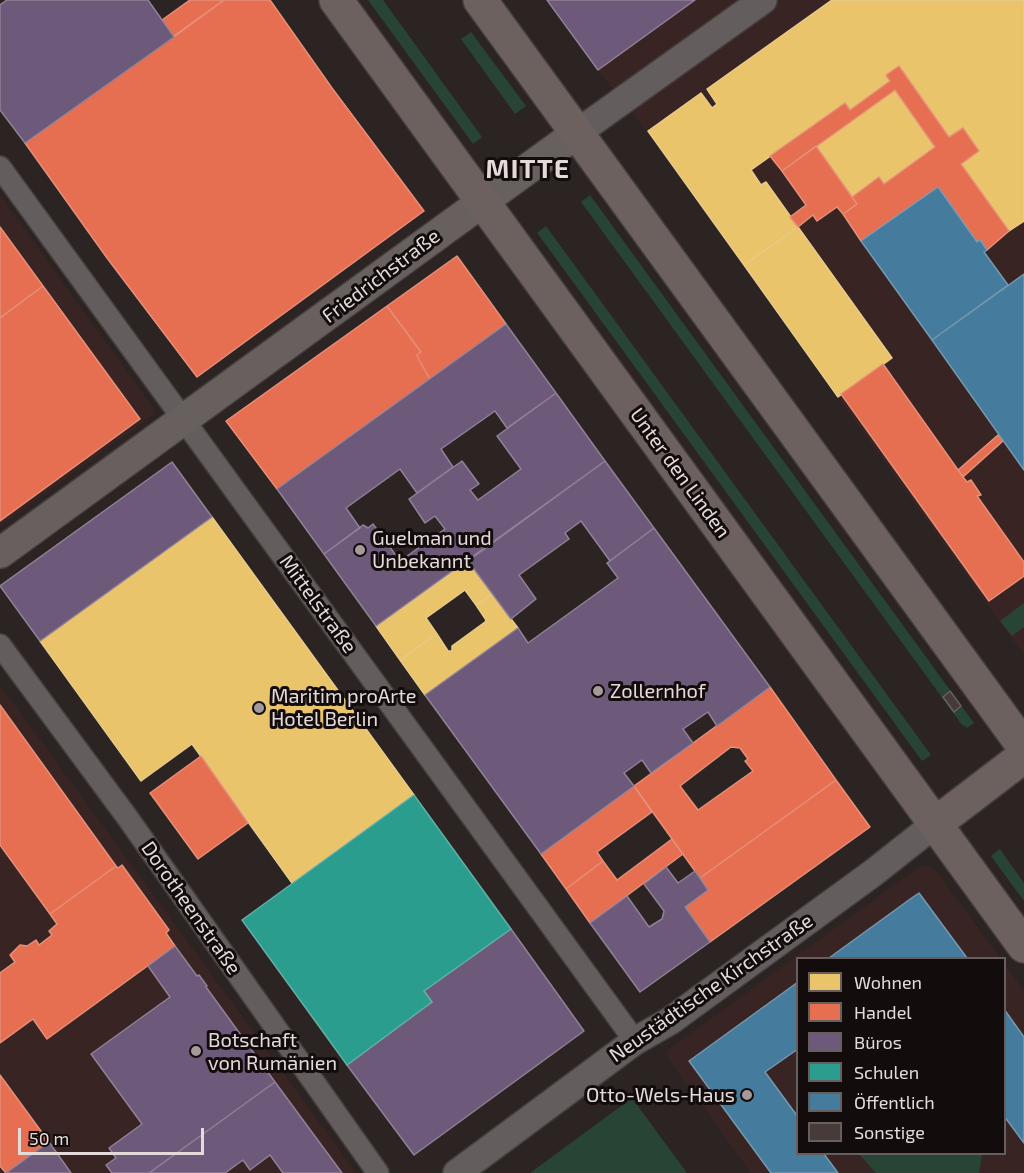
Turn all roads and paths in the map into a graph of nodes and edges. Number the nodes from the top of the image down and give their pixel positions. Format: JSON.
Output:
{"nodes":[{"id":1,"x":336,"y":0,"type":"edge"},
{"id":2,"x":480,"y":0,"type":"edge"},
{"id":3,"x":763,"y":0,"type":"edge"},
{"id":4,"x":577,"y":133,"type":"junction"},
{"id":5,"x":0,"y":167,"type":"edge"},
{"id":6,"x":482,"y":201,"type":"junction"},
{"id":7,"x":184,"y":420,"type":"junction"},
{"id":8,"x":0,"y":554,"type":"edge"},
{"id":9,"x":0,"y":645,"type":"edge"},
{"id":10,"x":1024,"y":747,"type":"edge"},
{"id":11,"x":1024,"y":756,"type":"edge"},
{"id":12,"x":935,"y":824,"type":"junction"},
{"id":13,"x":1024,"y":946,"type":"edge"},
{"id":14,"x":635,"y":1041,"type":"junction"},
{"id":15,"x":378,"y":1173,"type":"edge"},
{"id":16,"x":457,"y":1173,"type":"edge"}],
"edges":[{"from":1,"to":6,"type":"main road","name":"Unter den Linden"},
{"from":2,"to":4,"type":"main road"},
{"from":3,"to":4,"type":"street","name":"Friedrichstraße"},
{"from":4,"to":6,"type":"main road","name":"Friedrichstraße"},
{"from":4,"to":10,"type":"main road"},
{"from":5,"to":7,"type":"street","name":"Mittelstraße"},
{"from":6,"to":7,"type":"main road","name":"Friedrichstraße"},
{"from":6,"to":12,"type":"main road","name":"Unter den Linden"},
{"from":7,"to":8,"type":"main road","name":"Friedrichstraße"},
{"from":7,"to":14,"type":"street","name":"Mittelstraße"},
{"from":9,"to":15,"type":"street","name":"Dorotheenstraße"},
{"from":11,"to":12,"type":"main road"},
{"from":12,"to":13,"type":"main road","name":"Unter den Linden"},
{"from":12,"to":14,"type":"street","name":"Neustädtische Kirchstraße"},
{"from":14,"to":16,"type":"street","name":"Neustädtische Kirchstraße"}]}
